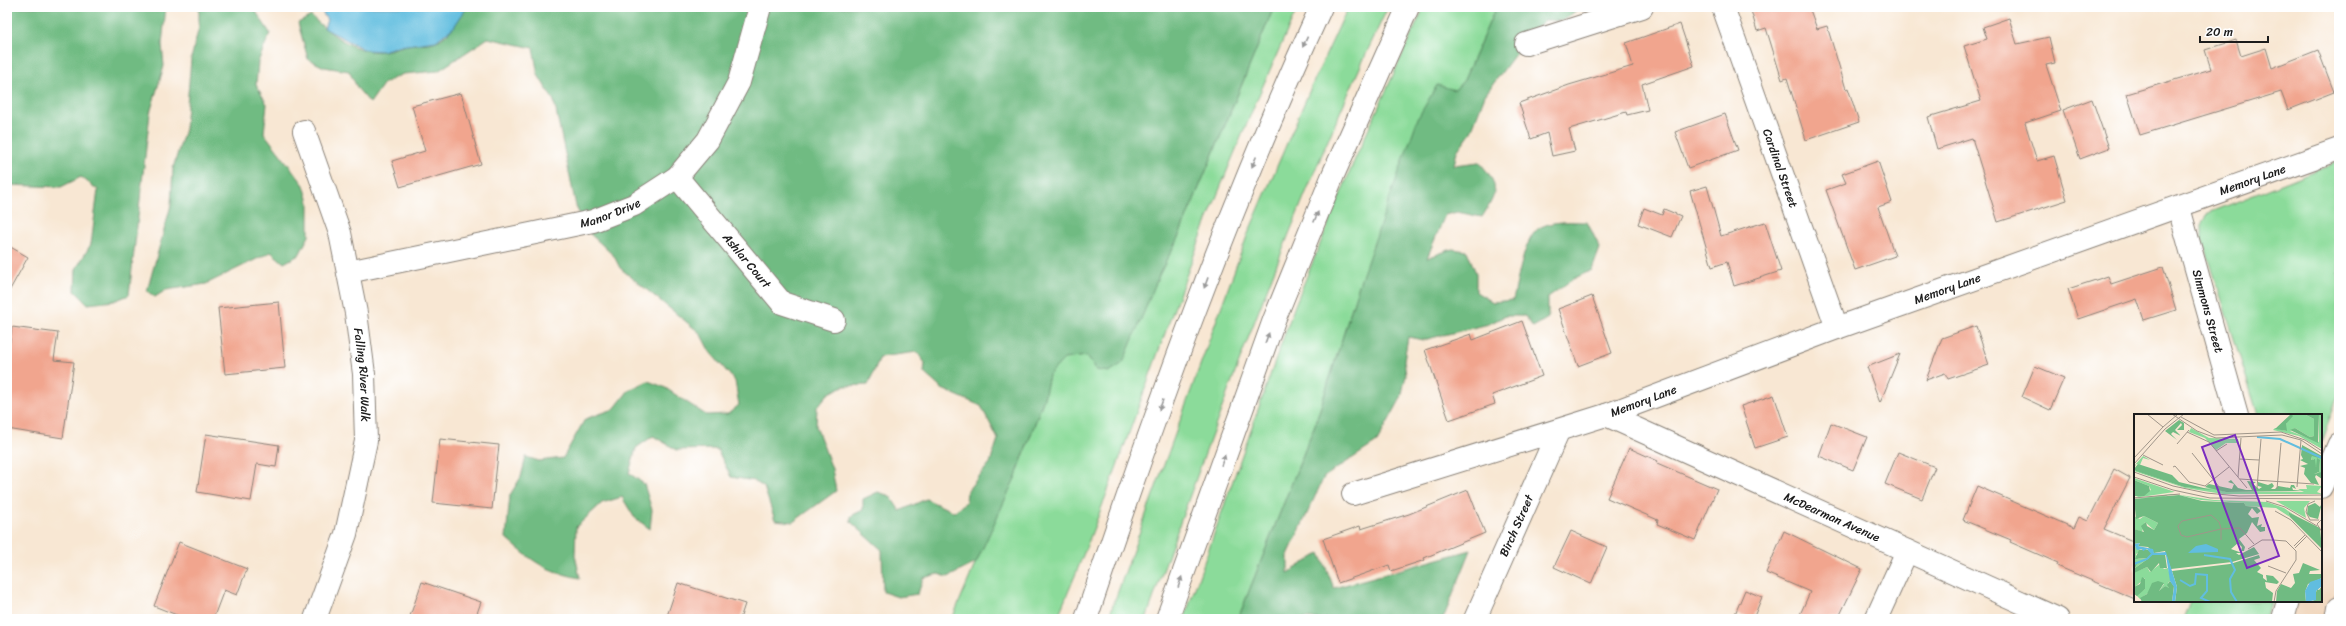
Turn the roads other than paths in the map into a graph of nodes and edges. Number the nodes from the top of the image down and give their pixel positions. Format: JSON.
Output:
{"nodes":[{"id":1,"x":760,"y":7,"type":"edge"},
{"id":2,"x":1321,"y":7,"type":"edge"},
{"id":3,"x":1408,"y":7,"type":"edge"},
{"id":4,"x":1642,"y":7,"type":"edge"},
{"id":5,"x":1723,"y":7,"type":"edge"},
{"id":6,"x":1526,"y":44,"type":"dead end"},
{"id":7,"x":304,"y":131,"type":"dead end"},
{"id":8,"x":2339,"y":149,"type":"edge"},
{"id":9,"x":677,"y":177,"type":"junction"},
{"id":10,"x":2179,"y":208,"type":"junction"},
{"id":11,"x":348,"y":272,"type":"junction"},
{"id":12,"x":834,"y":320,"type":"dead end"},
{"id":13,"x":1837,"y":328,"type":"junction"},
{"id":14,"x":2237,"y":414,"type":"edge"},
{"id":15,"x":1606,"y":415,"type":"junction"},
{"id":16,"x":1558,"y":432,"type":"junction"},
{"id":17,"x":2339,"y":444,"type":"edge"},
{"id":18,"x":2322,"y":485,"type":"edge"},
{"id":19,"x":1353,"y":494,"type":"dead end"},
{"id":20,"x":1127,"y":497,"type":"junction"},
{"id":21,"x":1907,"y":551,"type":"junction"},
{"id":22,"x":2288,"y":602,"type":"edge"},
{"id":23,"x":2339,"y":607,"type":"edge"},
{"id":24,"x":315,"y":619,"type":"edge"},
{"id":25,"x":1072,"y":619,"type":"edge"},
{"id":26,"x":1086,"y":619,"type":"edge"},
{"id":27,"x":1166,"y":619,"type":"edge"},
{"id":28,"x":1475,"y":619,"type":"edge"},
{"id":29,"x":1876,"y":619,"type":"edge"},
{"id":30,"x":2058,"y":619,"type":"edge"},
{"id":31,"x":2283,"y":619,"type":"edge"},
{"id":32,"x":2337,"y":619,"type":"edge"}],
"edges":[{"from":1,"to":9,"type":"main road","name":"Manor Drive"},
{"from":2,"to":20,"type":"main road","one_way":true},
{"from":27,"to":3,"type":"main road","one_way":true},
{"from":4,"to":6,"type":"main road"},
{"from":5,"to":13,"type":"main road","name":"Cardinal Street"},
{"from":7,"to":11,"type":"main road","name":"Falling River Walk"},
{"from":8,"to":10,"type":"main road","name":"Memory Lane"},
{"from":9,"to":11,"type":"main road","name":"Manor Drive"},
{"from":9,"to":12,"type":"main road","name":"Ashlar Court"},
{"from":10,"to":13,"type":"main road","name":"Memory Lane"},
{"from":10,"to":14,"type":"main road","name":"Simmons Street"},
{"from":11,"to":24,"type":"main road","name":"Falling River Walk"},
{"from":13,"to":15,"type":"main road","name":"Memory Lane"},
{"from":15,"to":16,"type":"main road","name":"Memory Lane"},
{"from":15,"to":21,"type":"main road","name":"McDearman Avenue"},
{"from":16,"to":19,"type":"main road","name":"Memory Lane"},
{"from":16,"to":28,"type":"main road","name":"Birch Street"},
{"from":17,"to":18,"type":"main road"},
{"from":20,"to":25,"type":"main road"},
{"from":20,"to":26,"type":"main road"},
{"from":21,"to":29,"type":"main road"},
{"from":21,"to":30,"type":"main road","name":"McDearman Avenue"},
{"from":22,"to":31,"type":"main road"},
{"from":23,"to":32,"type":"main road"}]}
